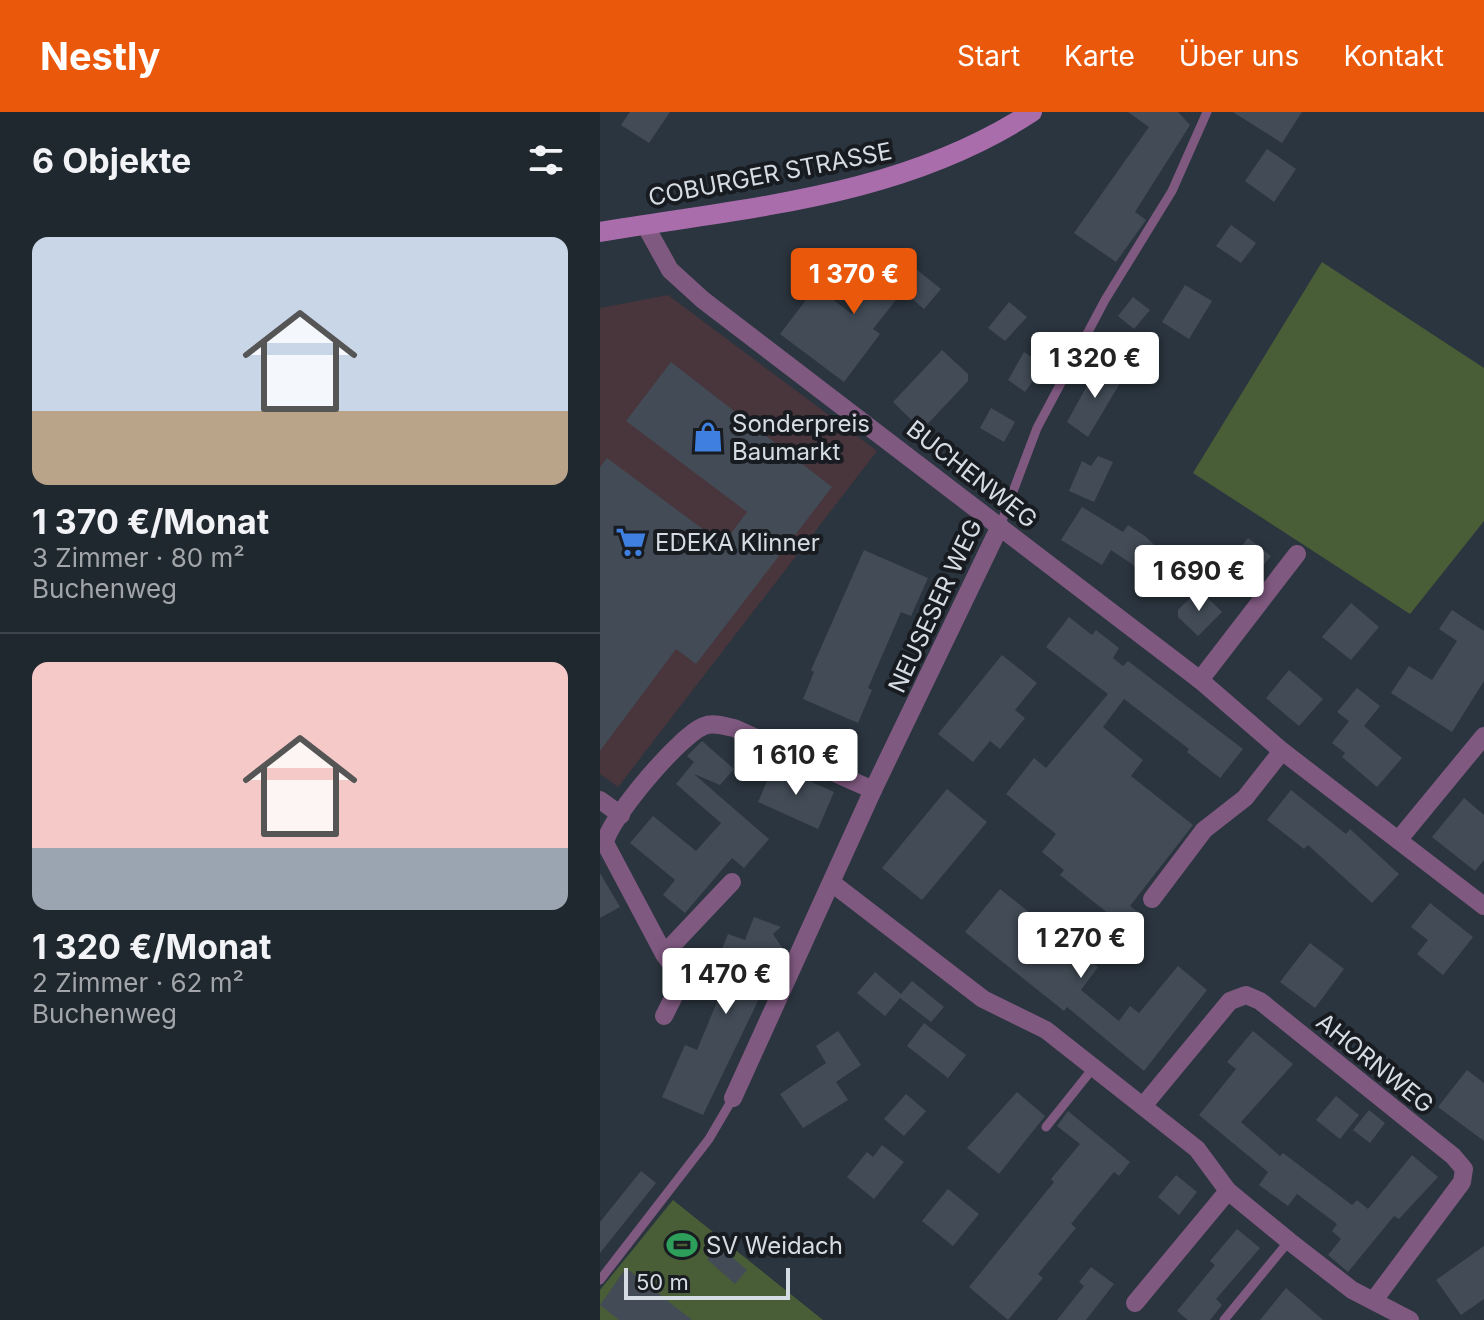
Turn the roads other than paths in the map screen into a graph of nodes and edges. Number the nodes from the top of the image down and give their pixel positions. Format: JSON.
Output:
{"nodes":[{"id":1,"x":1032,"y":112,"type":"edge"},
{"id":2,"x":1207,"y":112,"type":"edge"},
{"id":3,"x":645,"y":225,"type":"junction"},
{"id":4,"x":600,"y":232,"type":"edge"},
{"id":5,"x":1000,"y":526,"type":"junction"},
{"id":6,"x":1297,"y":554,"type":"dead end"},
{"id":7,"x":1200,"y":680,"type":"junction"},
{"id":8,"x":1484,"y":736,"type":"edge"},
{"id":9,"x":1282,"y":751,"type":"junction"},
{"id":10,"x":873,"y":790,"type":"junction"},
{"id":11,"x":600,"y":800,"type":"edge"},
{"id":12,"x":621,"y":815,"type":"junction"},
{"id":13,"x":1400,"y":838,"type":"junction"},
{"id":14,"x":603,"y":844,"type":"edge"},
{"id":15,"x":732,"y":882,"type":"dead end"},
{"id":16,"x":832,"y":883,"type":"junction"},
{"id":17,"x":1152,"y":899,"type":"dead end"},
{"id":18,"x":1484,"y":906,"type":"edge"},
{"id":19,"x":664,"y":954,"type":"junction"},
{"id":20,"x":664,"y":1016,"type":"dead end"},
{"id":21,"x":1094,"y":1067,"type":"junction"},
{"id":22,"x":733,"y":1098,"type":"joint"},
{"id":23,"x":1143,"y":1106,"type":"junction"},
{"id":24,"x":1046,"y":1127,"type":"dead end"},
{"id":25,"x":1228,"y":1191,"type":"junction"},
{"id":26,"x":1289,"y":1241,"type":"junction"},
{"id":27,"x":600,"y":1280,"type":"edge"},
{"id":28,"x":1374,"y":1300,"type":"junction"},
{"id":29,"x":1135,"y":1303,"type":"dead end"},
{"id":30,"x":1224,"y":1320,"type":"edge"},
{"id":31,"x":1410,"y":1320,"type":"edge"}],
"edges":[{"from":1,"to":3,"type":"main road","name":"COBURGER STRASSE"},
{"from":2,"to":5,"type":"lane","name":"NEUSESER WEG"},
{"from":3,"to":4,"type":"main road","name":"COBURGER STRASSE"},
{"from":3,"to":5,"type":"street","name":"BUCHENWEG"},
{"from":5,"to":7,"type":"street","name":"BUCHENWEG"},
{"from":5,"to":10,"type":"street","name":"NEUSESER WEG"},
{"from":6,"to":7,"type":"street"},
{"from":7,"to":9,"type":"street","name":"BUCHENWEG"},
{"from":8,"to":13,"type":"street"},
{"from":9,"to":13,"type":"street","name":"BUCHENWEG"},
{"from":9,"to":17,"type":"street"},
{"from":10,"to":12,"type":"street"},
{"from":10,"to":16,"type":"street","name":"NEUSESER WEG"},
{"from":11,"to":12,"type":"street"},
{"from":12,"to":14,"type":"street"},
{"from":13,"to":18,"type":"street","name":"BUCHENWEG"},
{"from":14,"to":19,"type":"street"},
{"from":15,"to":19,"type":"street"},
{"from":16,"to":21,"type":"street"},
{"from":16,"to":22,"type":"street","name":"NEUSESER WEG"},
{"from":19,"to":20,"type":"street"},
{"from":21,"to":23,"type":"street"},
{"from":21,"to":24,"type":"lane"},
{"from":22,"to":27,"type":"lane","name":"NEUSESER WEG"},
{"from":23,"to":25,"type":"street"},
{"from":23,"to":28,"type":"street","name":"AHORNWEG"},
{"from":25,"to":26,"type":"street"},
{"from":25,"to":29,"type":"street"},
{"from":26,"to":28,"type":"street"},
{"from":26,"to":30,"type":"lane"},
{"from":28,"to":31,"type":"street"}]}
